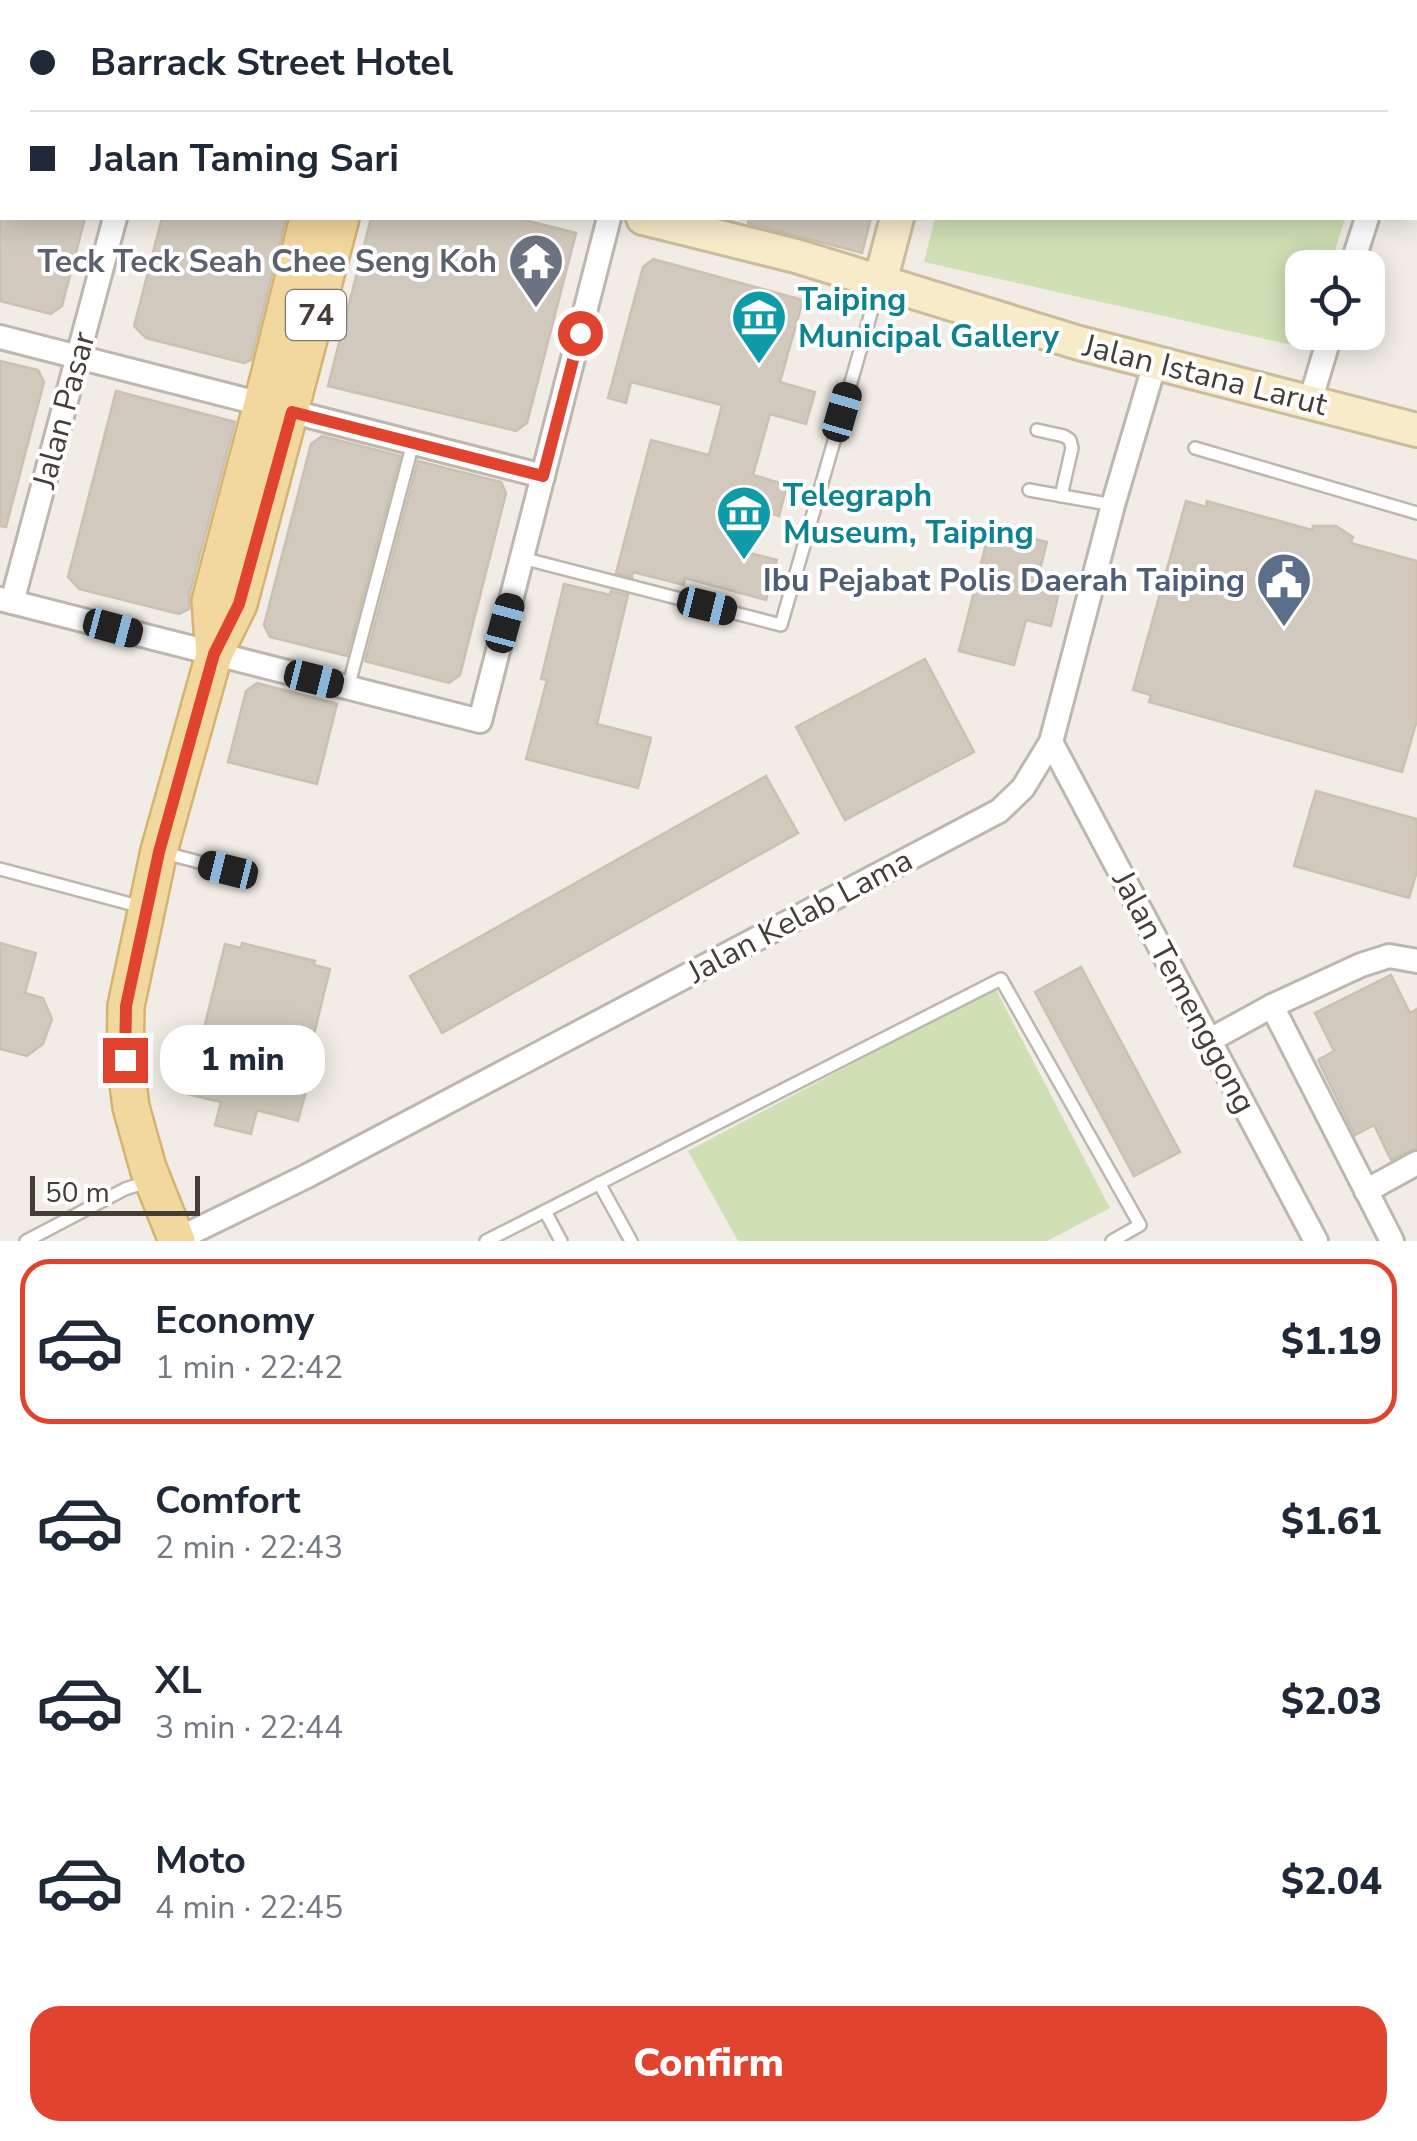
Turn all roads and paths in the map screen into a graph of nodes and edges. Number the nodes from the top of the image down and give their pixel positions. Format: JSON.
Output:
{"nodes":[{"id":1,"x":114,"y":220,"type":"edge"},
{"id":2,"x":308,"y":220,"type":"edge"},
{"id":3,"x":340,"y":220,"type":"edge"},
{"id":4,"x":608,"y":220,"type":"edge"},
{"id":5,"x":650,"y":220,"type":"edge"},
{"id":6,"x":896,"y":220,"type":"edge"},
{"id":7,"x":1365,"y":220,"type":"edge"},
{"id":8,"x":1356,"y":250,"type":"edge"},
{"id":9,"x":880,"y":282,"type":"junction"},
{"id":10,"x":0,"y":337,"type":"edge"},
{"id":11,"x":1326,"y":350,"type":"edge"},
{"id":12,"x":78,"y":357,"type":"junction"},
{"id":13,"x":1155,"y":363,"type":"junction"},
{"id":14,"x":1310,"y":402,"type":"junction"},
{"id":15,"x":277,"y":408,"type":"junction"},
{"id":16,"x":1037,"y":430,"type":"dead end"},
{"id":17,"x":1417,"y":430,"type":"edge"},
{"id":18,"x":412,"y":443,"type":"junction"},
{"id":19,"x":1195,"y":448,"type":"dead end"},
{"id":20,"x":543,"y":476,"type":"junction"},
{"id":21,"x":1029,"y":490,"type":"dead end"},
{"id":22,"x":1060,"y":496,"type":"junction"},
{"id":23,"x":1113,"y":506,"type":"junction"},
{"id":24,"x":1417,"y":513,"type":"edge"},
{"id":25,"x":522,"y":558,"type":"junction"},
{"id":26,"x":6,"y":600,"type":"edge"},
{"id":27,"x":214,"y":654,"type":"junction"},
{"id":28,"x":348,"y":688,"type":"junction"},
{"id":29,"x":1051,"y":742,"type":"junction"},
{"id":30,"x":159,"y":852,"type":"junction"},
{"id":31,"x":0,"y":869,"type":"edge"},
{"id":32,"x":228,"y":870,"type":"dead end"},
{"id":33,"x":146,"y":908,"type":"junction"},
{"id":34,"x":1417,"y":962,"type":"edge"},
{"id":35,"x":1272,"y":1006,"type":"junction"},
{"id":36,"x":1210,"y":1040,"type":"junction"},
{"id":37,"x":1417,"y":1163,"type":"edge"},
{"id":38,"x":599,"y":1183,"type":"junction"},
{"id":39,"x":156,"y":1187,"type":"junction"},
{"id":40,"x":1366,"y":1192,"type":"junction"},
{"id":41,"x":545,"y":1211,"type":"junction"},
{"id":42,"x":493,"y":1240,"type":"edge"},
{"id":43,"x":26,"y":1241,"type":"edge"},
{"id":44,"x":148,"y":1241,"type":"edge"},
{"id":45,"x":176,"y":1241,"type":"edge"},
{"id":46,"x":561,"y":1241,"type":"edge"},
{"id":47,"x":631,"y":1241,"type":"edge"},
{"id":48,"x":1112,"y":1241,"type":"edge"},
{"id":49,"x":1316,"y":1241,"type":"edge"},
{"id":50,"x":1392,"y":1241,"type":"edge"}],
"edges":[{"from":1,"to":12,"type":"street","name":"Jalan Pasar"},
{"from":2,"to":15,"type":"main road","number":"74"},
{"from":3,"to":15,"type":"main road","number":"74"},
{"from":4,"to":20,"type":"street"},
{"from":5,"to":9,"type":"main road","name":"Jalan Istana Larut"},
{"from":6,"to":9,"type":"main road"},
{"from":7,"to":8,"type":"street"},
{"from":9,"to":13,"type":"main road","name":"Jalan Istana Larut"},
{"from":9,"to":25,"type":"lane"},
{"from":10,"to":12,"type":"street"},
{"from":11,"to":14,"type":"street"},
{"from":12,"to":15,"type":"street"},
{"from":12,"to":26,"type":"street","name":"Jalan Pasar"},
{"from":13,"to":14,"type":"main road","name":"Jalan Istana Larut"},
{"from":13,"to":23,"type":"street","name":"Jalan Kelab Lama"},
{"from":14,"to":17,"type":"main road","name":"Jalan Istana Larut"},
{"from":15,"to":18,"type":"street"},
{"from":15,"to":27,"type":"main road","number":"74"},
{"from":16,"to":22,"type":"lane"},
{"from":18,"to":20,"type":"street"},
{"from":18,"to":28,"type":"lane"},
{"from":19,"to":24,"type":"lane"},
{"from":20,"to":25,"type":"street"},
{"from":21,"to":22,"type":"lane"},
{"from":22,"to":23,"type":"lane"},
{"from":23,"to":29,"type":"street","name":"Jalan Kelab Lama"},
{"from":25,"to":28,"type":"street"},
{"from":26,"to":27,"type":"street"},
{"from":27,"to":28,"type":"street"},
{"from":27,"to":30,"type":"main road"},
{"from":29,"to":36,"type":"street","name":"Jalan Temenggong"},
{"from":29,"to":45,"type":"street","name":"Jalan Kelab Lama"},
{"from":30,"to":32,"type":"lane"},
{"from":30,"to":33,"type":"main road"},
{"from":31,"to":33,"type":"lane"},
{"from":33,"to":39,"type":"main road"},
{"from":34,"to":35,"type":"street"},
{"from":35,"to":36,"type":"street"},
{"from":35,"to":40,"type":"street"},
{"from":36,"to":49,"type":"street","name":"Jalan Temenggong"},
{"from":37,"to":40,"type":"street"},
{"from":38,"to":41,"type":"lane"},
{"from":38,"to":47,"type":"lane"},
{"from":38,"to":48,"type":"lane"},
{"from":39,"to":43,"type":"lane"},
{"from":39,"to":44,"type":"main road"},
{"from":39,"to":45,"type":"main road"},
{"from":40,"to":50,"type":"street"},
{"from":41,"to":42,"type":"lane"},
{"from":41,"to":46,"type":"lane"}]}
